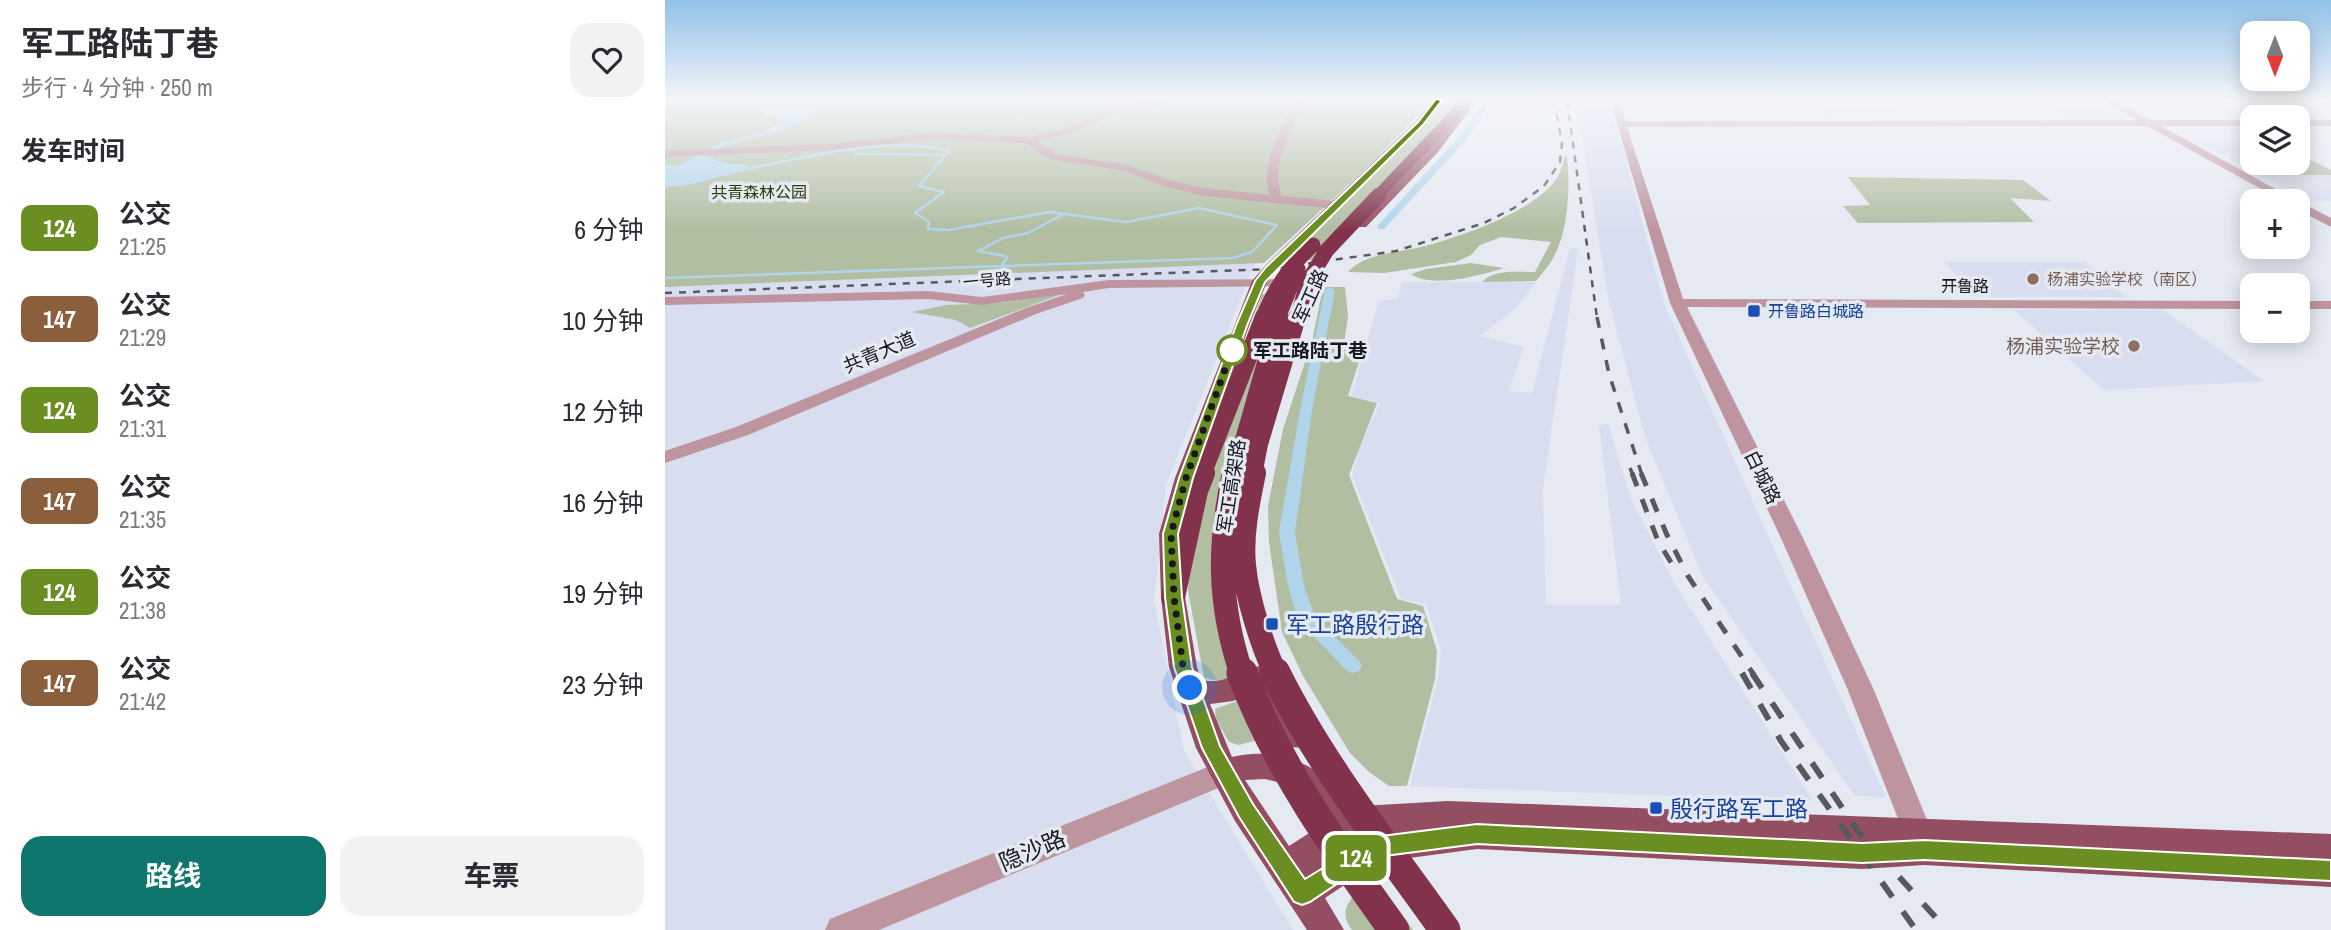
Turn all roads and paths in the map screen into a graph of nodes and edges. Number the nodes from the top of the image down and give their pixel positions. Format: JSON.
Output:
{"nodes":[{"id":1,"x":863,"y":143,"type":"edge"},
{"id":2,"x":1034,"y":143,"type":"edge"},
{"id":3,"x":1281,"y":143,"type":"edge"},
{"id":4,"x":1399,"y":143,"type":"edge"},
{"id":5,"x":1414,"y":143,"type":"edge"},
{"id":6,"x":1429,"y":143,"type":"edge"},
{"id":7,"x":1438,"y":143,"type":"edge"},
{"id":8,"x":1627,"y":143,"type":"edge"},
{"id":9,"x":2185,"y":143,"type":"edge"},
{"id":10,"x":665,"y":154,"type":"edge"},
{"id":11,"x":2269,"y":189,"type":"edge"},
{"id":12,"x":1278,"y":201,"type":"junction"},
{"id":13,"x":1336,"y":205,"type":"junction"},
{"id":14,"x":2310,"y":212,"type":"edge"},
{"id":15,"x":2331,"y":223,"type":"edge"},
{"id":16,"x":1313,"y":244,"type":"junction"},
{"id":17,"x":1261,"y":281,"type":"junction"},
{"id":18,"x":1311,"y":283,"type":"junction"},
{"id":19,"x":1109,"y":284,"type":"junction"},
{"id":20,"x":665,"y":301,"type":"edge"},
{"id":21,"x":1677,"y":303,"type":"junction"},
{"id":22,"x":2240,"y":304,"type":"edge"},
{"id":23,"x":2310,"y":305,"type":"edge"},
{"id":24,"x":2331,"y":305,"type":"edge"},
{"id":25,"x":665,"y":457,"type":"edge"},
{"id":26,"x":1174,"y":597,"type":"junction"},
{"id":27,"x":1262,"y":670,"type":"junction"},
{"id":28,"x":1190,"y":688,"type":"junction"},
{"id":29,"x":1225,"y":772,"type":"junction"},
{"id":30,"x":1364,"y":834,"type":"junction"},
{"id":31,"x":1921,"y":841,"type":"junction"},
{"id":32,"x":2331,"y":849,"type":"edge"},
{"id":33,"x":2331,"y":871,"type":"edge"},
{"id":34,"x":1294,"y":881,"type":"junction"},
{"id":35,"x":841,"y":930,"type":"edge"},
{"id":36,"x":1327,"y":930,"type":"edge"},
{"id":37,"x":1394,"y":930,"type":"edge"},
{"id":38,"x":1444,"y":930,"type":"edge"}],
"edges":[{"from":1,"to":10,"type":"street"},
{"from":2,"to":12,"type":"street"},
{"from":3,"to":12,"type":"street"},
{"from":4,"to":13,"type":"main road","name":"军工路"},
{"from":5,"to":16,"type":"highway","name":"军工高架路"},
{"from":6,"to":38,"type":"highway","name":"军工高架路","bridge":true},
{"from":7,"to":18,"type":"main road","name":"军工路"},
{"from":8,"to":21,"type":"street","name":"白城路"},
{"from":9,"to":11,"type":"street"},
{"from":12,"to":13,"type":"street"},
{"from":13,"to":17,"type":"main road","name":"军工路"},
{"from":14,"to":15,"type":"street"},
{"from":16,"to":26,"type":"highway","bridge":true},
{"from":16,"to":37,"type":"highway","name":"军工高架路","bridge":true},
{"from":17,"to":18,"type":"street","name":"一号路"},
{"from":17,"to":19,"type":"street","name":"一号路"},
{"from":17,"to":26,"type":"main road","name":"军工路"},
{"from":18,"to":27,"type":"main road","name":"军工路"},
{"from":19,"to":20,"type":"street","name":"一号路"},
{"from":19,"to":25,"type":"street","name":"共青大道"},
{"from":21,"to":22,"type":"street","name":"开鲁路"},
{"from":21,"to":31,"type":"street","name":"白城路"},
{"from":23,"to":24,"type":"street"},
{"from":26,"to":28,"type":"main road","name":"军工路"},
{"from":27,"to":28,"type":"main road"},
{"from":27,"to":30,"type":"main road","name":"军工路"},
{"from":28,"to":29,"type":"main road","name":"军工路"},
{"from":29,"to":30,"type":"main road","name":"军工路"},
{"from":29,"to":34,"type":"main road","name":"军工路"},
{"from":29,"to":35,"type":"street","name":"隐沙路"},
{"from":30,"to":31,"type":"main road"},
{"from":30,"to":34,"type":"main road"},
{"from":30,"to":38,"type":"main road","name":"军工路"},
{"from":31,"to":32,"type":"main road"},
{"from":31,"to":33,"type":"main road"},
{"from":34,"to":36,"type":"main road","name":"军工路"}]}
